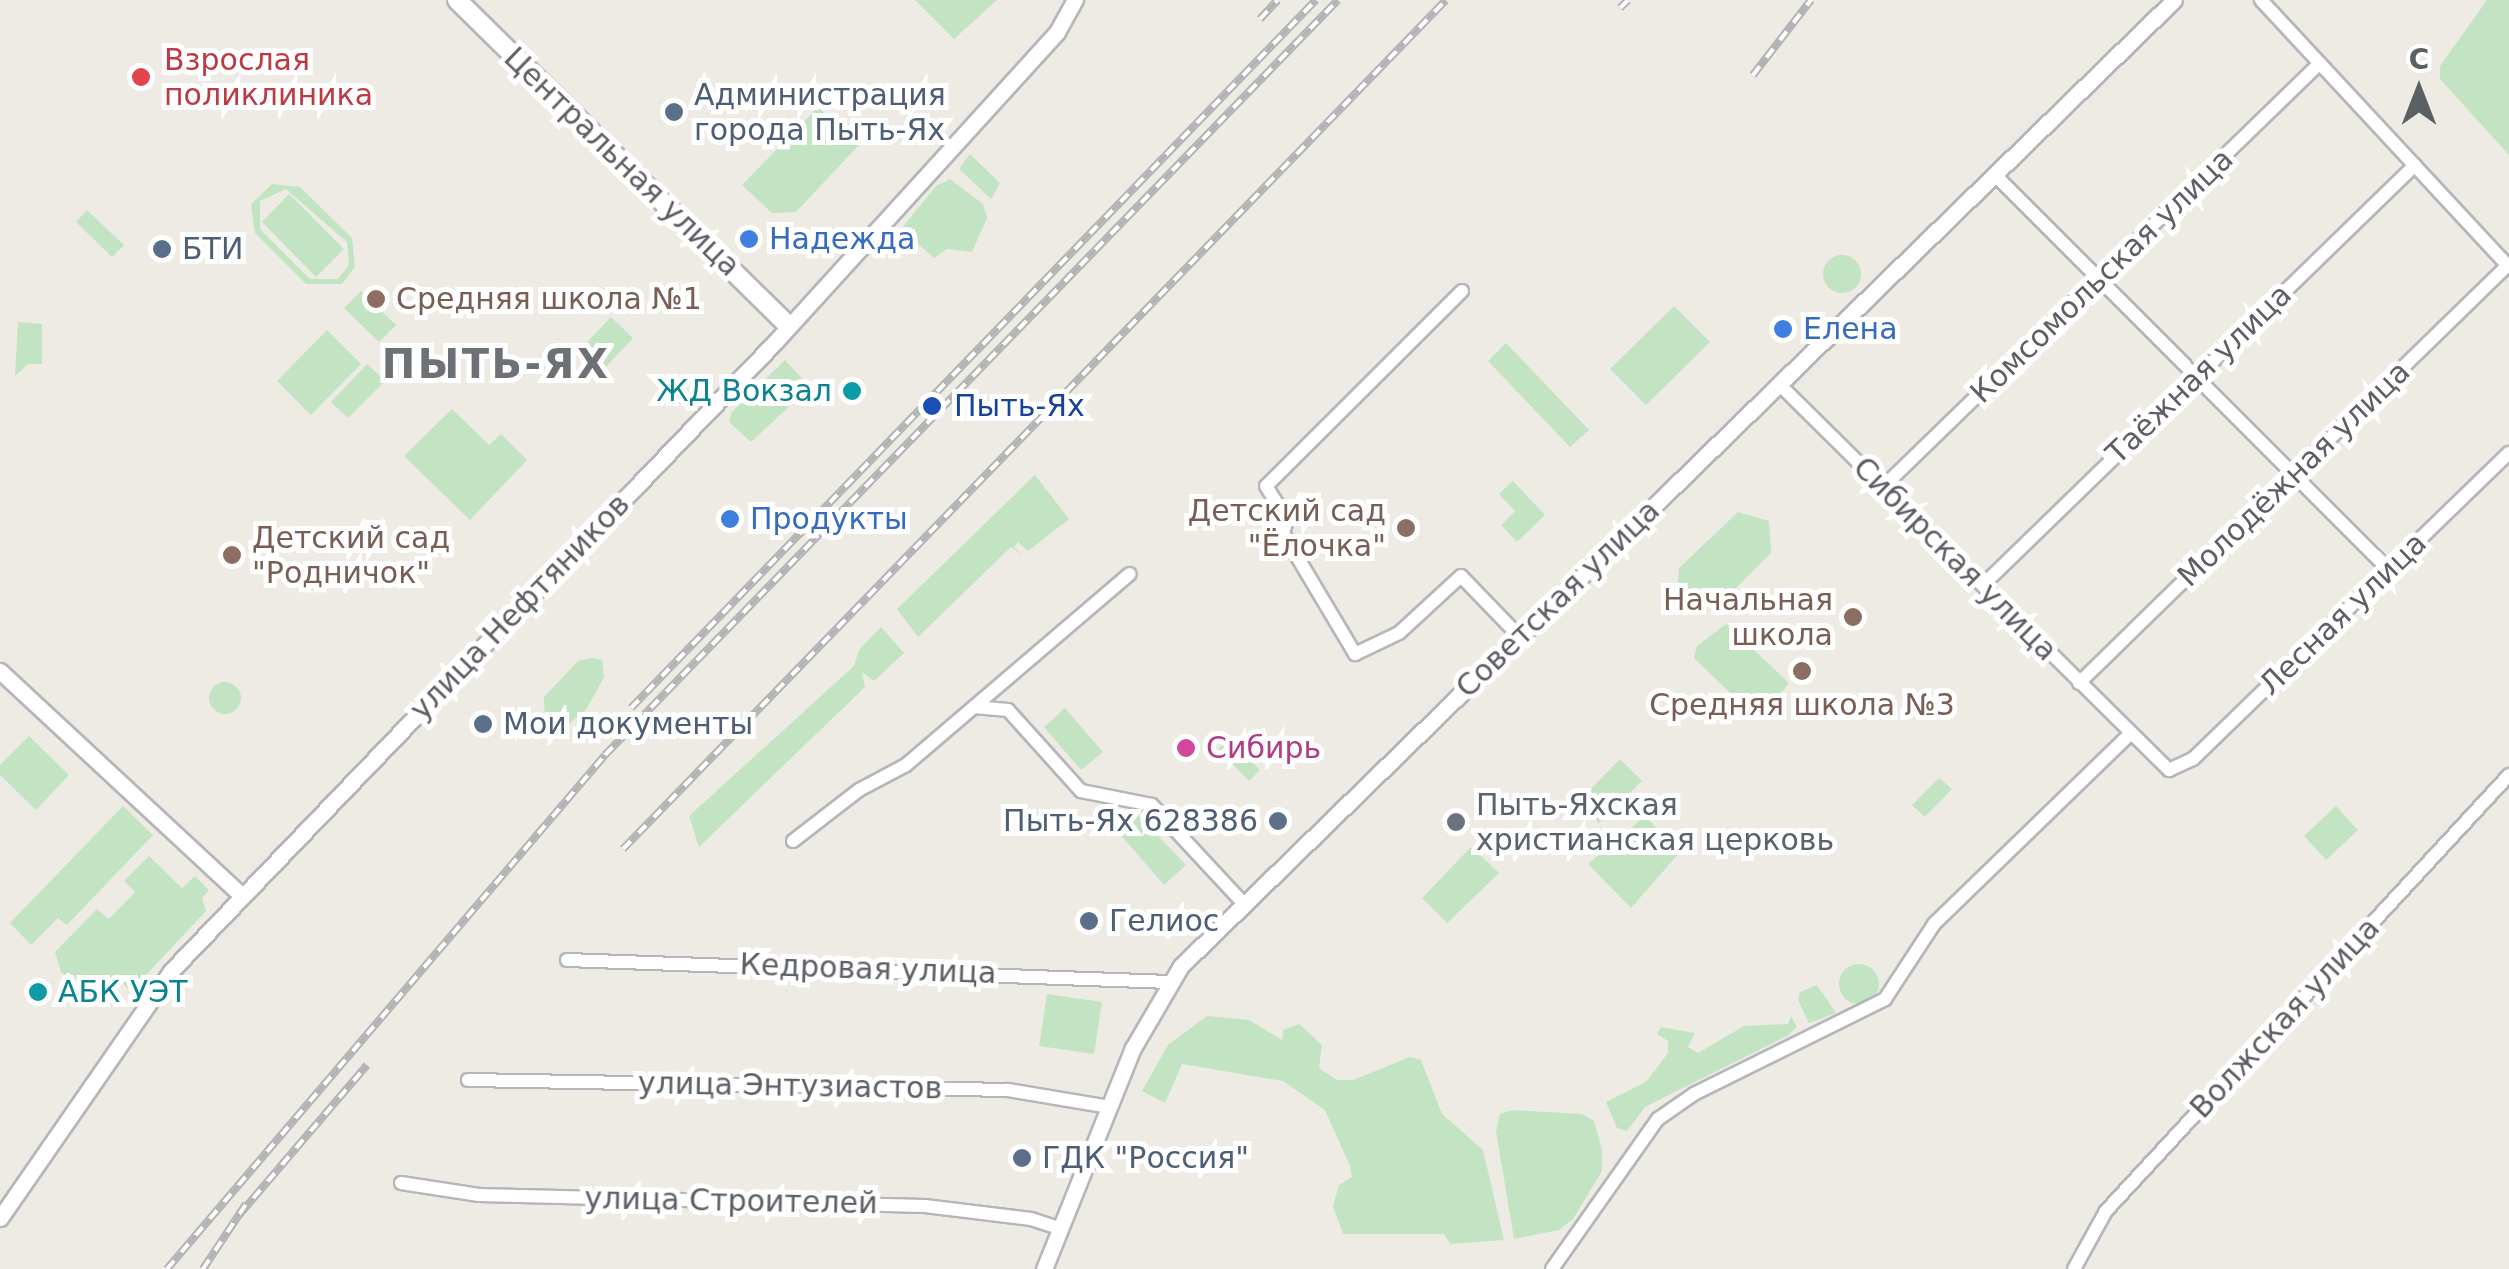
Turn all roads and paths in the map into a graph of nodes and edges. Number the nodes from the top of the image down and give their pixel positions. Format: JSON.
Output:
{"nodes":[{"id":1,"x":457,"y":0,"type":"edge"},
{"id":2,"x":1074,"y":0,"type":"edge"},
{"id":3,"x":2174,"y":0,"type":"edge"},
{"id":4,"x":2261,"y":0,"type":"edge"},
{"id":5,"x":2320,"y":63,"type":"junction"},
{"id":6,"x":2415,"y":165,"type":"junction"},
{"id":7,"x":1994,"y":174,"type":"junction"},
{"id":8,"x":2508,"y":266,"type":"edge"},
{"id":9,"x":2101,"y":280,"type":"junction"},
{"id":10,"x":1462,"y":291,"type":"dead end"},
{"id":11,"x":788,"y":325,"type":"junction"},
{"id":12,"x":2195,"y":376,"type":"junction"},
{"id":13,"x":1778,"y":384,"type":"junction"},
{"id":14,"x":2509,"y":454,"type":"edge"},
{"id":15,"x":2293,"y":474,"type":"junction"},
{"id":16,"x":1882,"y":488,"type":"junction"},
{"id":17,"x":2389,"y":570,"type":"junction"},
{"id":18,"x":1130,"y":574,"type":"dead end"},
{"id":19,"x":1984,"y":584,"type":"junction"},
{"id":20,"x":1520,"y":637,"type":"junction"},
{"id":21,"x":0,"y":671,"type":"edge"},
{"id":22,"x":2079,"y":683,"type":"junction"},
{"id":23,"x":974,"y":707,"type":"junction"},
{"id":24,"x":2128,"y":736,"type":"junction"},
{"id":25,"x":2174,"y":770,"type":"joint"},
{"id":26,"x":2509,"y":775,"type":"edge"},
{"id":27,"x":793,"y":841,"type":"dead end"},
{"id":28,"x":242,"y":896,"type":"junction"},
{"id":29,"x":1244,"y":904,"type":"junction"},
{"id":30,"x":567,"y":960,"type":"dead end"},
{"id":31,"x":1168,"y":982,"type":"junction"},
{"id":32,"x":468,"y":1080,"type":"dead end"},
{"id":33,"x":1110,"y":1106,"type":"junction"},
{"id":34,"x":400,"y":1183,"type":"dead end"},
{"id":35,"x":0,"y":1218,"type":"edge"},
{"id":36,"x":1060,"y":1229,"type":"junction"},
{"id":37,"x":1044,"y":1269,"type":"edge"},
{"id":38,"x":1552,"y":1269,"type":"edge"},
{"id":39,"x":2074,"y":1269,"type":"edge"}],
"edges":[{"from":1,"to":11,"type":"main road","name":"Центральная улица"},
{"from":2,"to":11,"type":"street","name":"улица Нефтяников"},
{"from":3,"to":7,"type":"street","name":"Советская улица"},
{"from":4,"to":5,"type":"street"},
{"from":5,"to":6,"type":"street"},
{"from":5,"to":9,"type":"street","name":"Комсомольская улица"},
{"from":6,"to":8,"type":"street"},
{"from":6,"to":12,"type":"street","name":"Таёжная улица"},
{"from":7,"to":9,"type":"street"},
{"from":7,"to":13,"type":"street","name":"Советская улица"},
{"from":8,"to":15,"type":"street","name":"Молодёжная улица"},
{"from":9,"to":12,"type":"street"},
{"from":9,"to":16,"type":"street","name":"Комсомольская улица"},
{"from":10,"to":20,"type":"street"},
{"from":11,"to":28,"type":"street","name":"улица Нефтяников"},
{"from":12,"to":15,"type":"street"},
{"from":12,"to":19,"type":"street","name":"Таёжная улица"},
{"from":13,"to":16,"type":"street","name":"Сибирская улица"},
{"from":13,"to":20,"type":"street","name":"Советская улица"},
{"from":14,"to":17,"type":"street","name":"Лесная улица"},
{"from":15,"to":17,"type":"street"},
{"from":15,"to":22,"type":"street","name":"Молодёжная улица"},
{"from":16,"to":19,"type":"street","name":"Сибирская улица"},
{"from":17,"to":25,"type":"street","name":"Лесная улица"},
{"from":18,"to":23,"type":"street"},
{"from":19,"to":22,"type":"street","name":"Сибирская улица"},
{"from":20,"to":29,"type":"street","name":"Советская улица"},
{"from":21,"to":28,"type":"street"},
{"from":22,"to":24,"type":"street","name":"Сибирская улица"},
{"from":23,"to":27,"type":"street"},
{"from":23,"to":29,"type":"street"},
{"from":24,"to":25,"type":"street","name":"Сибирская улица"},
{"from":24,"to":38,"type":"street"},
{"from":26,"to":39,"type":"street","name":"Волжская улица"},
{"from":28,"to":35,"type":"street","name":"улица Нефтяников"},
{"from":29,"to":31,"type":"street","name":"Советская улица"},
{"from":30,"to":31,"type":"street","name":"Кедровая улица"},
{"from":31,"to":33,"type":"street","name":"Советская улица"},
{"from":32,"to":33,"type":"street","name":"улица Энтузиастов"},
{"from":33,"to":36,"type":"street","name":"Советская улица"},
{"from":34,"to":36,"type":"street","name":"улица Строителей"},
{"from":36,"to":37,"type":"street","name":"Советская улица"}]}
